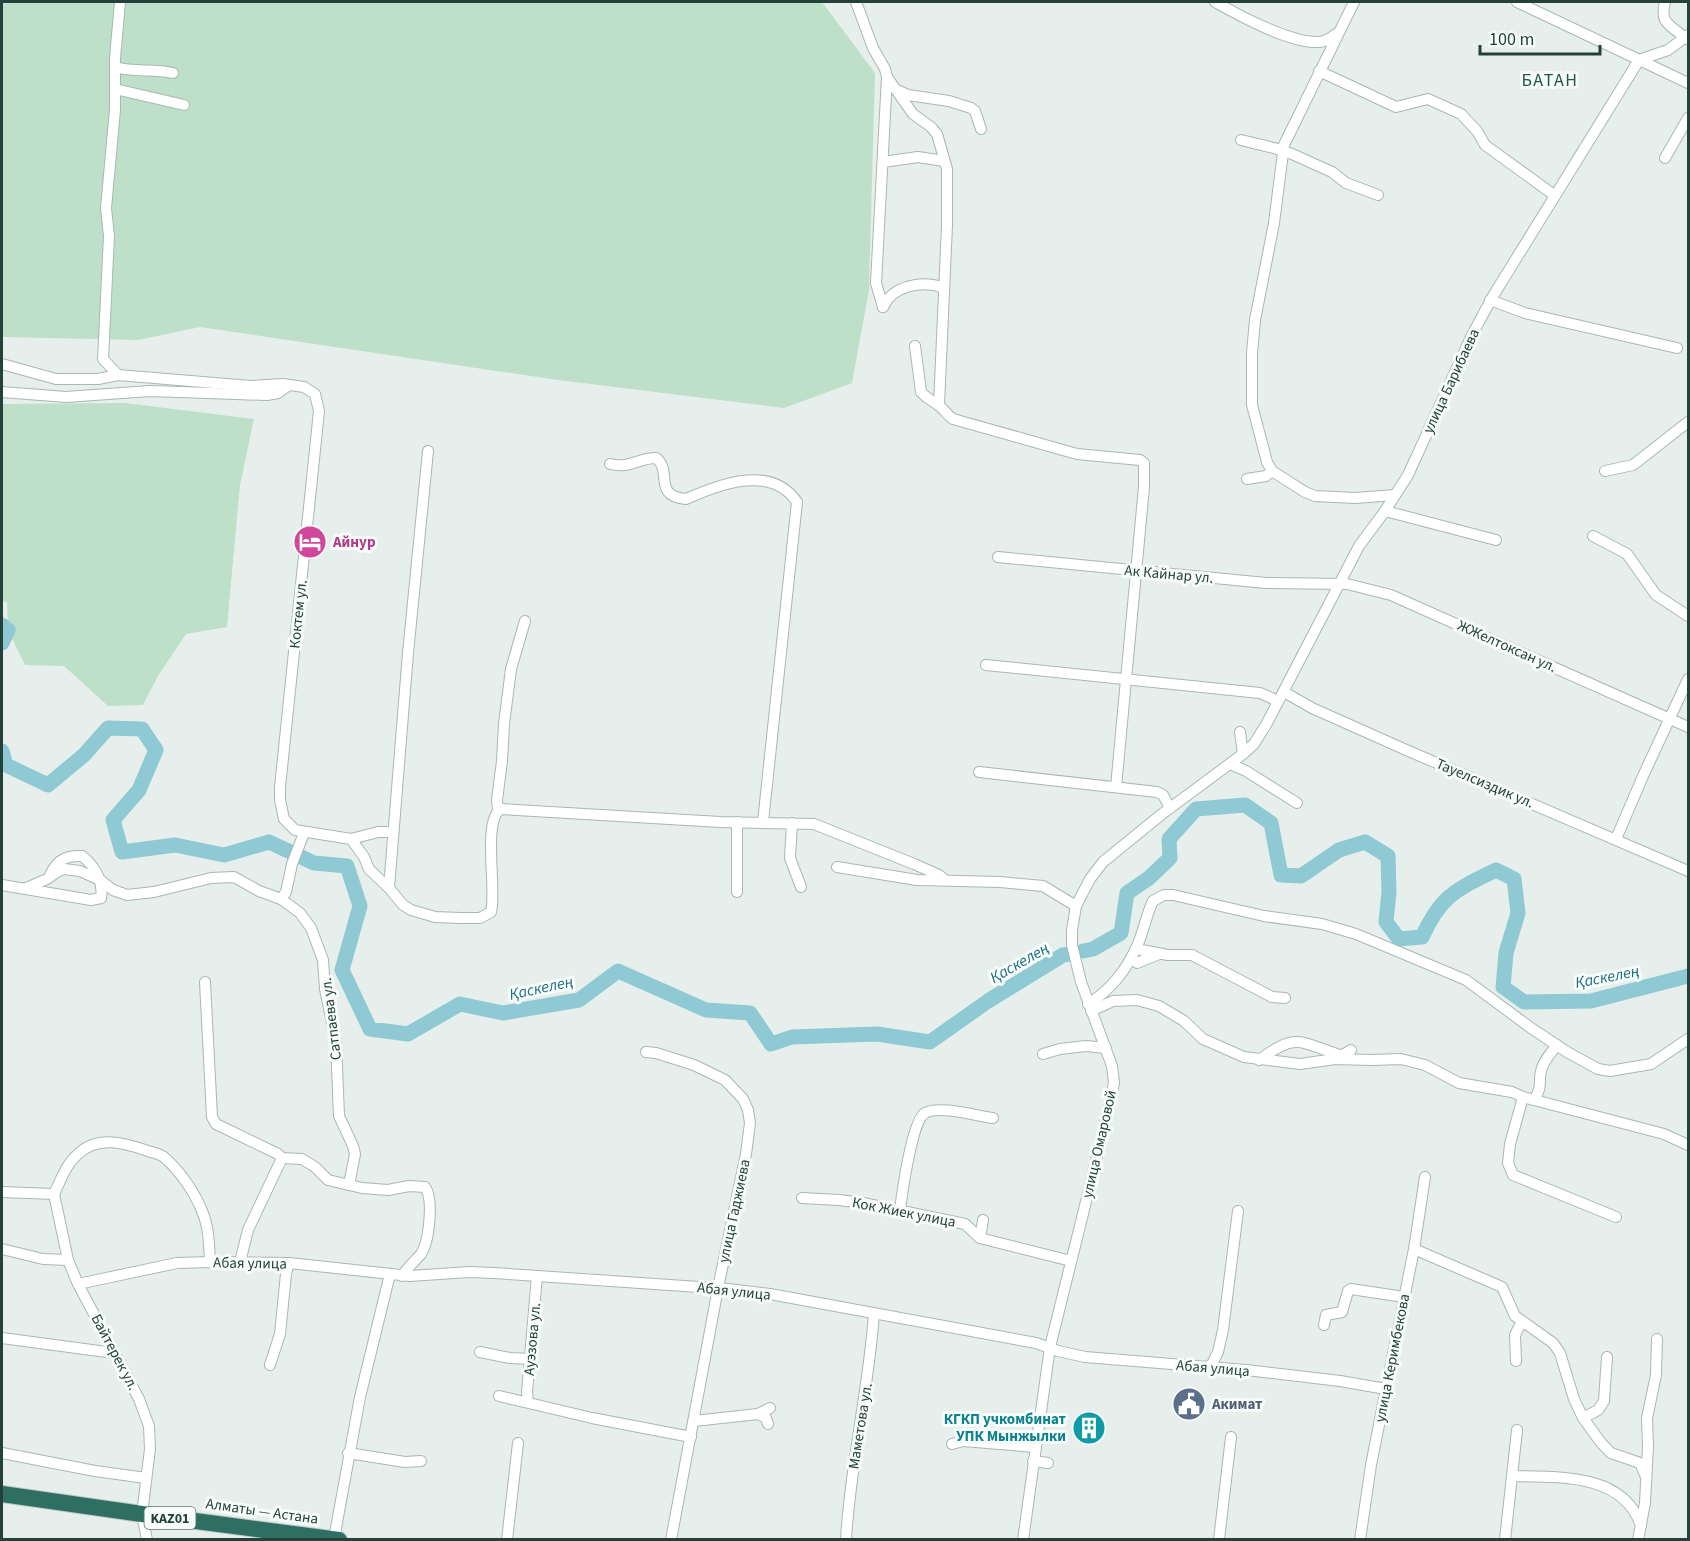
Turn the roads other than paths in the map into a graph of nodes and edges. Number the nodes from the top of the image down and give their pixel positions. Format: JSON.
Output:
{"nodes":[{"id":1,"x":120,"y":2,"type":"edge"},
{"id":2,"x":856,"y":2,"type":"edge"},
{"id":3,"x":1215,"y":2,"type":"edge"},
{"id":4,"x":1354,"y":2,"type":"edge"},
{"id":5,"x":1517,"y":2,"type":"edge"},
{"id":6,"x":1665,"y":2,"type":"edge"},
{"id":7,"x":1235,"y":7,"type":"edge"},
{"id":8,"x":1337,"y":34,"type":"junction"},
{"id":9,"x":1687,"y":37,"type":"edge"},
{"id":10,"x":1639,"y":60,"type":"junction"},
{"id":11,"x":115,"y":67,"type":"junction"},
{"id":12,"x":1320,"y":71,"type":"junction"},
{"id":13,"x":173,"y":73,"type":"dead end"},
{"id":14,"x":887,"y":77,"type":"junction"},
{"id":15,"x":1689,"y":83,"type":"edge"},
{"id":16,"x":115,"y":89,"type":"junction"},
{"id":17,"x":897,"y":89,"type":"junction"},
{"id":18,"x":184,"y":105,"type":"dead end"},
{"id":19,"x":1689,"y":118,"type":"edge"},
{"id":20,"x":981,"y":129,"type":"dead end"},
{"id":21,"x":1241,"y":140,"type":"dead end"},
{"id":22,"x":1283,"y":151,"type":"junction"},
{"id":23,"x":1665,"y":158,"type":"dead end"},
{"id":24,"x":944,"y":161,"type":"junction"},
{"id":25,"x":883,"y":162,"type":"junction"},
{"id":26,"x":1378,"y":195,"type":"dead end"},
{"id":27,"x":1554,"y":195,"type":"junction"},
{"id":28,"x":944,"y":288,"type":"junction"},
{"id":29,"x":1490,"y":300,"type":"junction"},
{"id":30,"x":915,"y":346,"type":"dead end"},
{"id":31,"x":1677,"y":348,"type":"dead end"},
{"id":32,"x":2,"y":364,"type":"edge"},
{"id":33,"x":118,"y":375,"type":"junction"},
{"id":34,"x":289,"y":385,"type":"junction"},
{"id":35,"x":2,"y":392,"type":"edge"},
{"id":36,"x":939,"y":405,"type":"junction"},
{"id":37,"x":1689,"y":422,"type":"edge"},
{"id":38,"x":428,"y":452,"type":"dead end"},
{"id":39,"x":610,"y":464,"type":"dead end"},
{"id":40,"x":1272,"y":471,"type":"junction"},
{"id":41,"x":1605,"y":471,"type":"dead end"},
{"id":42,"x":1246,"y":478,"type":"dead end"},
{"id":43,"x":1395,"y":495,"type":"junction"},
{"id":44,"x":1385,"y":511,"type":"junction"},
{"id":45,"x":1593,"y":536,"type":"dead end"},
{"id":46,"x":1496,"y":540,"type":"dead end"},
{"id":47,"x":998,"y":557,"type":"dead end"},
{"id":48,"x":1135,"y":570,"type":"junction"},
{"id":49,"x":1340,"y":583,"type":"junction"},
{"id":50,"x":1689,"y":616,"type":"edge"},
{"id":51,"x":525,"y":621,"type":"dead end"},
{"id":52,"x":986,"y":665,"type":"dead end"},
{"id":53,"x":1126,"y":678,"type":"junction"},
{"id":54,"x":1689,"y":680,"type":"edge"},
{"id":55,"x":1281,"y":696,"type":"junction"},
{"id":56,"x":1670,"y":718,"type":"junction"},
{"id":57,"x":1689,"y":727,"type":"edge"},
{"id":58,"x":1240,"y":732,"type":"dead end"},
{"id":59,"x":1243,"y":754,"type":"junction"},
{"id":60,"x":1230,"y":764,"type":"junction"},
{"id":61,"x":979,"y":772,"type":"dead end"},
{"id":62,"x":1116,"y":787,"type":"junction"},
{"id":63,"x":1297,"y":803,"type":"dead end"},
{"id":64,"x":1170,"y":808,"type":"junction"},
{"id":65,"x":498,"y":810,"type":"junction"},
{"id":66,"x":736,"y":822,"type":"junction"},
{"id":67,"x":763,"y":822,"type":"junction"},
{"id":68,"x":792,"y":823,"type":"junction"},
{"id":69,"x":393,"y":832,"type":"junction"},
{"id":70,"x":304,"y":833,"type":"junction"},
{"id":71,"x":351,"y":839,"type":"junction"},
{"id":72,"x":1616,"y":839,"type":"junction"},
{"id":73,"x":837,"y":867,"type":"dead end"},
{"id":74,"x":1689,"y":871,"type":"edge"},
{"id":75,"x":100,"y":880,"type":"junction"},
{"id":76,"x":945,"y":880,"type":"junction"},
{"id":77,"x":2,"y":885,"type":"edge"},
{"id":78,"x":801,"y":887,"type":"dead end"},
{"id":79,"x":26,"y":888,"type":"junction"},
{"id":80,"x":389,"y":888,"type":"junction"},
{"id":81,"x":736,"y":892,"type":"dead end"},
{"id":82,"x":284,"y":896,"type":"junction"},
{"id":83,"x":1076,"y":906,"type":"junction"},
{"id":84,"x":1136,"y":949,"type":"junction"},
{"id":85,"x":1162,"y":953,"type":"junction"},
{"id":86,"x":1137,"y":963,"type":"dead end"},
{"id":87,"x":205,"y":982,"type":"dead end"},
{"id":88,"x":1285,"y":998,"type":"dead end"},
{"id":89,"x":1089,"y":1007,"type":"junction"},
{"id":90,"x":1689,"y":1039,"type":"edge"},
{"id":91,"x":1557,"y":1045,"type":"junction"},
{"id":92,"x":1106,"y":1048,"type":"junction"},
{"id":93,"x":1351,"y":1050,"type":"dead end"},
{"id":94,"x":646,"y":1052,"type":"dead end"},
{"id":95,"x":1044,"y":1054,"type":"dead end"},
{"id":96,"x":1338,"y":1057,"type":"junction"},
{"id":97,"x":1259,"y":1060,"type":"junction"},
{"id":98,"x":1529,"y":1098,"type":"junction"},
{"id":99,"x":993,"y":1118,"type":"dead end"},
{"id":100,"x":1689,"y":1145,"type":"edge"},
{"id":101,"x":282,"y":1158,"type":"junction"},
{"id":102,"x":1425,"y":1177,"type":"dead end"},
{"id":103,"x":350,"y":1185,"type":"junction"},
{"id":104,"x":2,"y":1192,"type":"edge"},
{"id":105,"x":54,"y":1194,"type":"junction"},
{"id":106,"x":802,"y":1198,"type":"dead end"},
{"id":107,"x":900,"y":1210,"type":"junction"},
{"id":108,"x":1238,"y":1211,"type":"dead end"},
{"id":109,"x":1616,"y":1217,"type":"dead end"},
{"id":110,"x":983,"y":1220,"type":"dead end"},
{"id":111,"x":980,"y":1238,"type":"junction"},
{"id":112,"x":2,"y":1249,"type":"edge"},
{"id":113,"x":1414,"y":1249,"type":"junction"},
{"id":114,"x":422,"y":1252,"type":"junction"},
{"id":115,"x":68,"y":1260,"type":"junction"},
{"id":116,"x":1071,"y":1261,"type":"junction"},
{"id":117,"x":210,"y":1262,"type":"junction"},
{"id":118,"x":240,"y":1262,"type":"junction"},
{"id":119,"x":289,"y":1263,"type":"junction"},
{"id":120,"x":390,"y":1274,"type":"junction"},
{"id":121,"x":402,"y":1276,"type":"junction"},
{"id":122,"x":416,"y":1276,"type":"junction"},
{"id":123,"x":537,"y":1276,"type":"junction"},
{"id":124,"x":78,"y":1284,"type":"junction"},
{"id":125,"x":718,"y":1288,"type":"junction"},
{"id":126,"x":1404,"y":1297,"type":"junction"},
{"id":127,"x":874,"y":1313,"type":"junction"},
{"id":128,"x":1522,"y":1321,"type":"junction"},
{"id":129,"x":1324,"y":1325,"type":"dead end"},
{"id":130,"x":2,"y":1338,"type":"edge"},
{"id":131,"x":1657,"y":1339,"type":"dead end"},
{"id":132,"x":1050,"y":1347,"type":"junction"},
{"id":133,"x":480,"y":1352,"type":"dead end"},
{"id":134,"x":114,"y":1353,"type":"junction"},
{"id":135,"x":1607,"y":1357,"type":"dead end"},
{"id":136,"x":531,"y":1359,"type":"junction"},
{"id":137,"x":1516,"y":1361,"type":"dead end"},
{"id":138,"x":270,"y":1365,"type":"dead end"},
{"id":139,"x":1206,"y":1368,"type":"junction"},
{"id":140,"x":1386,"y":1389,"type":"junction"},
{"id":141,"x":499,"y":1396,"type":"dead end"},
{"id":142,"x":528,"y":1401,"type":"junction"},
{"id":143,"x":770,"y":1408,"type":"dead end"},
{"id":144,"x":758,"y":1414,"type":"junction"},
{"id":145,"x":1583,"y":1418,"type":"junction"},
{"id":146,"x":694,"y":1421,"type":"junction"},
{"id":147,"x":768,"y":1424,"type":"dead end"},
{"id":148,"x":1517,"y":1430,"type":"dead end"},
{"id":149,"x":691,"y":1437,"type":"junction"},
{"id":150,"x":1231,"y":1437,"type":"dead end"},
{"id":151,"x":518,"y":1443,"type":"dead end"},
{"id":152,"x":952,"y":1444,"type":"dead end"},
{"id":153,"x":1035,"y":1447,"type":"junction"},
{"id":154,"x":2,"y":1453,"type":"edge"},
{"id":155,"x":348,"y":1454,"type":"junction"},
{"id":156,"x":421,"y":1461,"type":"dead end"},
{"id":157,"x":1033,"y":1461,"type":"junction"},
{"id":158,"x":1048,"y":1463,"type":"dead end"},
{"id":159,"x":1513,"y":1476,"type":"junction"},
{"id":160,"x":1646,"y":1477,"type":"junction"},
{"id":161,"x":146,"y":1478,"type":"junction"},
{"id":162,"x":2,"y":1494,"type":"edge"},
{"id":163,"x":142,"y":1514,"type":"junction"},
{"id":164,"x":1641,"y":1526,"type":"junction"},
{"id":165,"x":147,"y":1539,"type":"edge"},
{"id":166,"x":337,"y":1539,"type":"edge"},
{"id":167,"x":507,"y":1539,"type":"edge"},
{"id":168,"x":672,"y":1539,"type":"edge"},
{"id":169,"x":846,"y":1539,"type":"edge"},
{"id":170,"x":1023,"y":1539,"type":"edge"},
{"id":171,"x":1220,"y":1539,"type":"edge"},
{"id":172,"x":1360,"y":1539,"type":"edge"},
{"id":173,"x":1505,"y":1539,"type":"edge"},
{"id":174,"x":1638,"y":1539,"type":"edge"}],
"edges":[{"from":1,"to":11,"type":"street"},
{"from":2,"to":14,"type":"street"},
{"from":3,"to":7,"type":"street"},
{"from":4,"to":8,"type":"street"},
{"from":5,"to":10,"type":"street"},
{"from":6,"to":9,"type":"street"},
{"from":7,"to":8,"type":"street"},
{"from":8,"to":12,"type":"street"},
{"from":9,"to":10,"type":"street"},
{"from":10,"to":15,"type":"street"},
{"from":10,"to":27,"type":"street","name":"улица Барибаева"},
{"from":11,"to":13,"type":"street"},
{"from":11,"to":16,"type":"street"},
{"from":12,"to":22,"type":"street"},
{"from":12,"to":27,"type":"street"},
{"from":14,"to":17,"type":"street"},
{"from":14,"to":25,"type":"street"},
{"from":16,"to":18,"type":"street"},
{"from":16,"to":33,"type":"street"},
{"from":17,"to":20,"type":"street"},
{"from":17,"to":24,"type":"street"},
{"from":19,"to":23,"type":"street"},
{"from":21,"to":22,"type":"street"},
{"from":22,"to":26,"type":"street"},
{"from":22,"to":40,"type":"street"},
{"from":24,"to":25,"type":"street"},
{"from":24,"to":28,"type":"street"},
{"from":25,"to":28,"type":"street"},
{"from":27,"to":29,"type":"street","name":"улица Барибаева"},
{"from":28,"to":36,"type":"street"},
{"from":29,"to":31,"type":"street"},
{"from":29,"to":43,"type":"street","name":"улица Барибаева"},
{"from":30,"to":36,"type":"street"},
{"from":32,"to":33,"type":"street"},
{"from":33,"to":34,"type":"street"},
{"from":34,"to":35,"type":"street"},
{"from":34,"to":70,"type":"street","name":"Коктем ул."},
{"from":36,"to":48,"type":"street"},
{"from":37,"to":41,"type":"street"},
{"from":38,"to":69,"type":"street"},
{"from":39,"to":67,"type":"street"},
{"from":40,"to":42,"type":"street"},
{"from":40,"to":43,"type":"street"},
{"from":43,"to":44,"type":"street","name":"улица Барибаева"},
{"from":44,"to":46,"type":"street"},
{"from":44,"to":49,"type":"street","name":"улица Барибаева"},
{"from":45,"to":50,"type":"street"},
{"from":47,"to":48,"type":"street","name":"Ак Кайнар ул."},
{"from":48,"to":49,"type":"street","name":"Ак Кайнар ул."},
{"from":48,"to":53,"type":"street"},
{"from":49,"to":55,"type":"street","name":"улица Барибаева"},
{"from":49,"to":56,"type":"street","name":"ЖЖелтоксан ул."},
{"from":51,"to":65,"type":"street"},
{"from":52,"to":53,"type":"street","name":"Тауелсиздик ул."},
{"from":53,"to":55,"type":"street","name":"Тауелсиздик ул."},
{"from":53,"to":62,"type":"street"},
{"from":54,"to":56,"type":"street"},
{"from":55,"to":59,"type":"street","name":"улица Барибаева"},
{"from":55,"to":72,"type":"street","name":"Тауелсиздик ул."},
{"from":56,"to":57,"type":"street","name":"ЖЖелтоксан ул."},
{"from":56,"to":72,"type":"street"},
{"from":58,"to":59,"type":"street"},
{"from":59,"to":60,"type":"street","name":"улица Омаровой"},
{"from":60,"to":63,"type":"street"},
{"from":60,"to":64,"type":"street","name":"улица Омаровой"},
{"from":61,"to":62,"type":"street"},
{"from":62,"to":64,"type":"street"},
{"from":64,"to":83,"type":"street","name":"улица Омаровой"},
{"from":65,"to":66,"type":"street"},
{"from":65,"to":80,"type":"street"},
{"from":66,"to":67,"type":"street"},
{"from":66,"to":81,"type":"street"},
{"from":67,"to":68,"type":"street"},
{"from":68,"to":76,"type":"street"},
{"from":68,"to":78,"type":"street"},
{"from":69,"to":71,"type":"street"},
{"from":69,"to":80,"type":"street"},
{"from":70,"to":71,"type":"street"},
{"from":70,"to":82,"type":"street"},
{"from":71,"to":80,"type":"street"},
{"from":72,"to":74,"type":"street","name":"Тауелсиздик ул."},
{"from":73,"to":76,"type":"street"},
{"from":75,"to":79,"type":"street"},
{"from":75,"to":79,"type":"street"},
{"from":75,"to":82,"type":"street"},
{"from":76,"to":83,"type":"street"},
{"from":77,"to":79,"type":"street"},
{"from":82,"to":103,"type":"street","name":"Сатпаева ул."},
{"from":83,"to":89,"type":"street","name":"улица Омаровой"},
{"from":84,"to":85,"type":"street"},
{"from":84,"to":89,"type":"street"},
{"from":84,"to":91,"type":"street"},
{"from":85,"to":86,"type":"street"},
{"from":85,"to":88,"type":"street"},
{"from":87,"to":101,"type":"street"},
{"from":89,"to":92,"type":"street","name":"улица Омаровой"},
{"from":89,"to":97,"type":"street"},
{"from":90,"to":91,"type":"street"},
{"from":91,"to":98,"type":"street"},
{"from":92,"to":95,"type":"street"},
{"from":92,"to":116,"type":"street","name":"улица Омаровой"},
{"from":93,"to":96,"type":"street"},
{"from":94,"to":125,"type":"street","name":"улица Гаджиева"},
{"from":96,"to":97,"type":"street"},
{"from":96,"to":97,"type":"street"},
{"from":96,"to":98,"type":"street"},
{"from":98,"to":100,"type":"street"},
{"from":98,"to":109,"type":"street"},
{"from":99,"to":107,"type":"street"},
{"from":101,"to":103,"type":"street"},
{"from":101,"to":118,"type":"street"},
{"from":102,"to":113,"type":"street","name":"улица Керимбекова"},
{"from":103,"to":114,"type":"street"},
{"from":104,"to":105,"type":"street"},
{"from":105,"to":115,"type":"street","name":"Байтерек ул."},
{"from":105,"to":117,"type":"street"},
{"from":106,"to":107,"type":"street","name":"Кок Жиек улица"},
{"from":107,"to":111,"type":"street","name":"Кок Жиек улица"},
{"from":108,"to":139,"type":"street"},
{"from":110,"to":111,"type":"street"},
{"from":111,"to":116,"type":"street","name":"Кок Жиек улица"},
{"from":112,"to":115,"type":"street"},
{"from":113,"to":126,"type":"street","name":"улица Керимбекова"},
{"from":113,"to":128,"type":"street"},
{"from":114,"to":121,"type":"street"},
{"from":114,"to":122,"type":"street"},
{"from":115,"to":124,"type":"street","name":"Байтерек ул."},
{"from":116,"to":132,"type":"street","name":"улица Омаровой"},
{"from":117,"to":118,"type":"street","name":"Абая улица"},
{"from":117,"to":124,"type":"street","name":"Абая улица"},
{"from":118,"to":119,"type":"street","name":"Абая улица"},
{"from":119,"to":120,"type":"street","name":"Абая улица"},
{"from":119,"to":138,"type":"street"},
{"from":120,"to":121,"type":"street","name":"Абая улица"},
{"from":120,"to":155,"type":"street"},
{"from":121,"to":122,"type":"street","name":"Абая улица"},
{"from":122,"to":123,"type":"street","name":"Абая улица"},
{"from":123,"to":125,"type":"street","name":"Абая улица"},
{"from":123,"to":136,"type":"street","name":"Ауэзова ул."},
{"from":124,"to":134,"type":"street","name":"Байтерек ул."},
{"from":125,"to":127,"type":"street","name":"Абая улица"},
{"from":125,"to":146,"type":"street","name":"улица Гаджиева"},
{"from":126,"to":129,"type":"street"},
{"from":126,"to":140,"type":"street","name":"улица Керимбекова"},
{"from":127,"to":132,"type":"street","name":"Абая улица"},
{"from":127,"to":169,"type":"street","name":"Маметова ул."},
{"from":128,"to":137,"type":"street"},
{"from":128,"to":145,"type":"street"},
{"from":130,"to":134,"type":"street"},
{"from":131,"to":160,"type":"street"},
{"from":132,"to":139,"type":"street","name":"Абая улица"},
{"from":132,"to":153,"type":"street","name":"улица Омаровой"},
{"from":133,"to":136,"type":"street"},
{"from":134,"to":161,"type":"street","name":"Байтерек ул."},
{"from":135,"to":145,"type":"street"},
{"from":136,"to":142,"type":"street","name":"Ауэзова ул."},
{"from":139,"to":140,"type":"street","name":"Абая улица"},
{"from":140,"to":172,"type":"street","name":"улица Керимбекова"},
{"from":141,"to":142,"type":"street"},
{"from":142,"to":149,"type":"street"},
{"from":143,"to":144,"type":"street"},
{"from":144,"to":146,"type":"street"},
{"from":144,"to":147,"type":"street"},
{"from":145,"to":160,"type":"street"},
{"from":146,"to":149,"type":"street","name":"улица Гаджиева"},
{"from":148,"to":159,"type":"street"},
{"from":149,"to":168,"type":"street","name":"улица Гаджиева"},
{"from":150,"to":171,"type":"street"},
{"from":151,"to":167,"type":"street"},
{"from":152,"to":153,"type":"street"},
{"from":153,"to":157,"type":"street","name":"улица Омаровой"},
{"from":154,"to":161,"type":"street"},
{"from":155,"to":156,"type":"street"},
{"from":155,"to":166,"type":"street"},
{"from":157,"to":158,"type":"street"},
{"from":157,"to":170,"type":"street","name":"улица Омаровой"},
{"from":159,"to":164,"type":"street"},
{"from":159,"to":173,"type":"street"},
{"from":160,"to":164,"type":"street"},
{"from":161,"to":163,"type":"street","name":"Байтерек ул."},
{"from":162,"to":163,"type":"highway","name":"Алматы — Астана","number":"KАZ01"},
{"from":163,"to":165,"type":"street","name":"Байтерек ул."},
{"from":163,"to":166,"type":"highway","name":"Алматы — Астана","number":"KАZ01"},
{"from":164,"to":174,"type":"street"}]}
